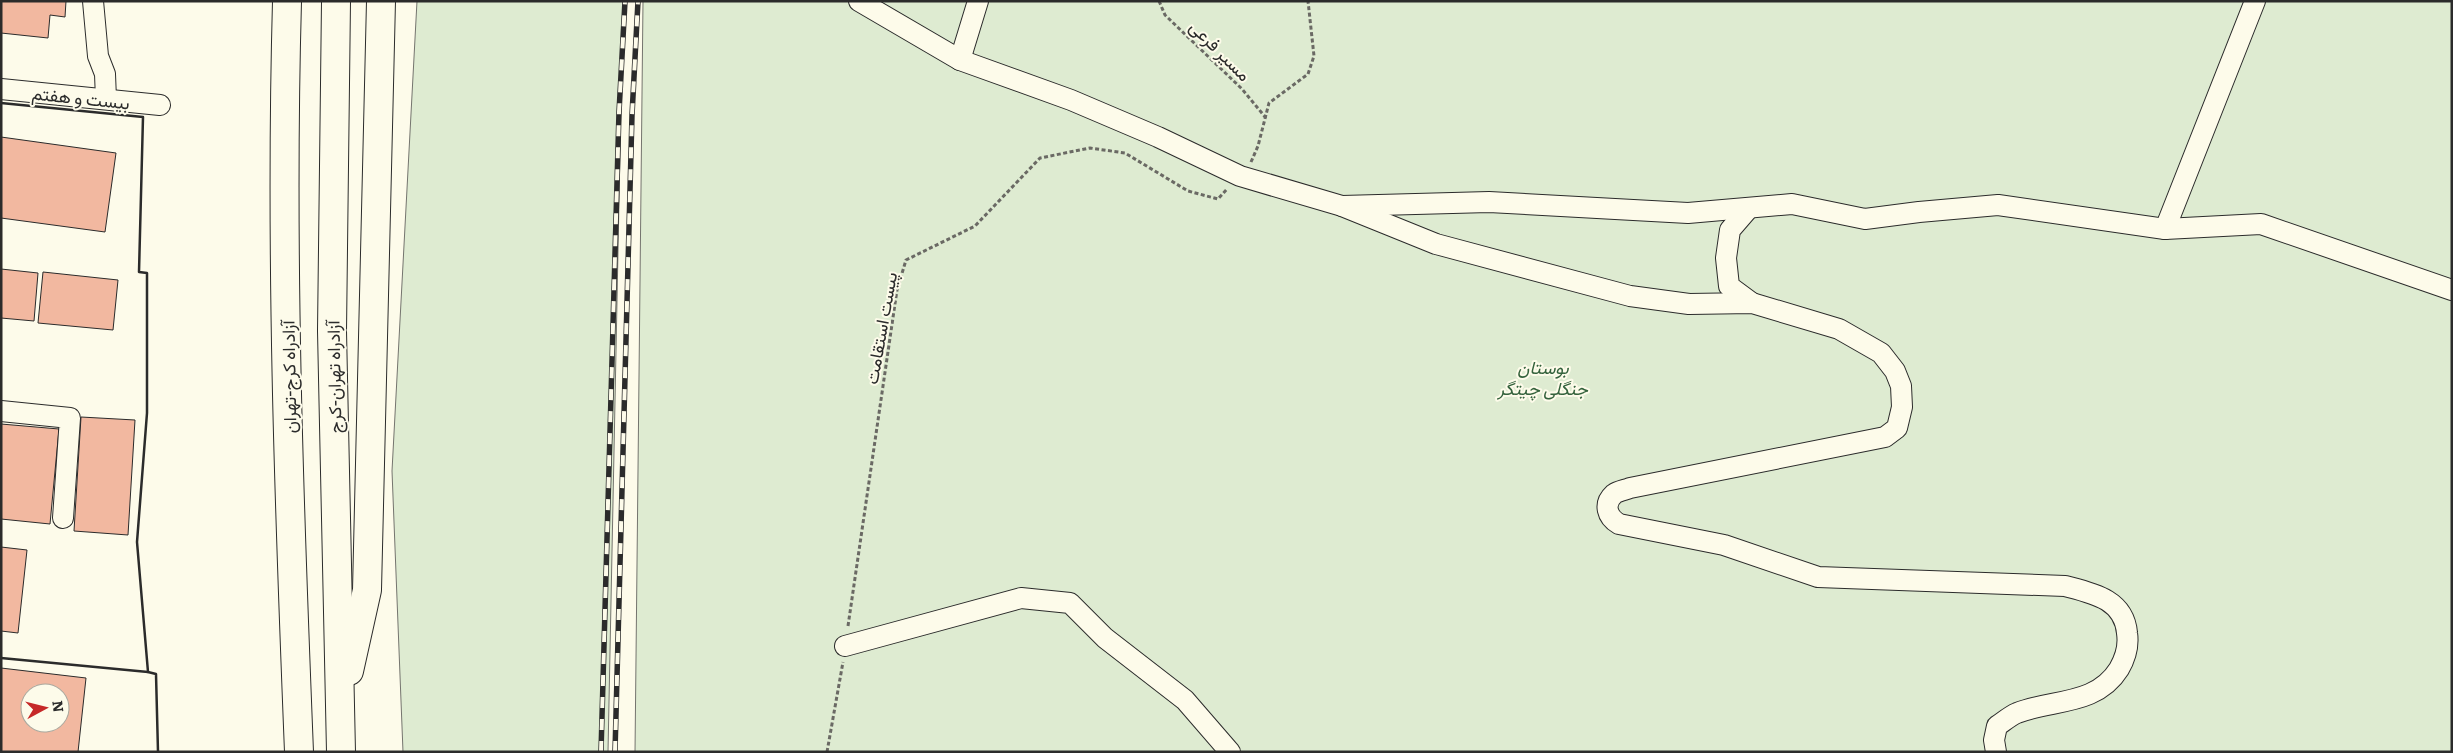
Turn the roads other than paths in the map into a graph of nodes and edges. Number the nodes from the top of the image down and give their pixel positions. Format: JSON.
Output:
{"nodes":[{"id":1,"x":93,"y":1,"type":"edge"},
{"id":2,"x":287,"y":1,"type":"edge"},
{"id":3,"x":336,"y":1,"type":"edge"},
{"id":4,"x":381,"y":1,"type":"edge"},
{"id":5,"x":859,"y":1,"type":"edge"},
{"id":6,"x":978,"y":1,"type":"edge"},
{"id":7,"x":2256,"y":1,"type":"edge"},
{"id":8,"x":960,"y":60,"type":"junction"},
{"id":9,"x":1,"y":89,"type":"edge"},
{"id":10,"x":106,"y":99,"type":"junction"},
{"id":11,"x":160,"y":105,"type":"dead end"},
{"id":12,"x":1342,"y":206,"type":"junction"},
{"id":13,"x":1748,"y":208,"type":"junction"},
{"id":14,"x":2166,"y":229,"type":"junction"},
{"id":15,"x":2452,"y":290,"type":"edge"},
{"id":16,"x":1752,"y":303,"type":"junction"},
{"id":17,"x":1,"y":411,"type":"edge"},
{"id":18,"x":63,"y":518,"type":"dead end"},
{"id":19,"x":845,"y":646,"type":"road end"},
{"id":20,"x":339,"y":714,"type":"junction"},
{"id":21,"x":299,"y":752,"type":"edge"},
{"id":22,"x":341,"y":752,"type":"edge"},
{"id":23,"x":1230,"y":752,"type":"edge"},
{"id":24,"x":1996,"y":752,"type":"edge"}],
"edges":[{"from":1,"to":10,"type":"street"},
{"from":2,"to":21,"type":"highway","name":"آزادراه کرج-تهران"},
{"from":3,"to":20,"type":"highway","name":"آزادراه تهران-کرج"},
{"from":4,"to":20,"type":"highway"},
{"from":5,"to":8,"type":"street"},
{"from":6,"to":8,"type":"street"},
{"from":7,"to":14,"type":"street"},
{"from":8,"to":12,"type":"street"},
{"from":9,"to":10,"type":"street","name":"بیست و هفتم"},
{"from":10,"to":11,"type":"street","name":"بیست و هفتم"},
{"from":12,"to":13,"type":"street"},
{"from":12,"to":16,"type":"street"},
{"from":13,"to":14,"type":"street"},
{"from":13,"to":16,"type":"street"},
{"from":14,"to":15,"type":"street"},
{"from":16,"to":24,"type":"street"},
{"from":17,"to":18,"type":"street"},
{"from":19,"to":23,"type":"street"},
{"from":20,"to":22,"type":"highway","name":"آزادراه تهران-کرج"}]}
